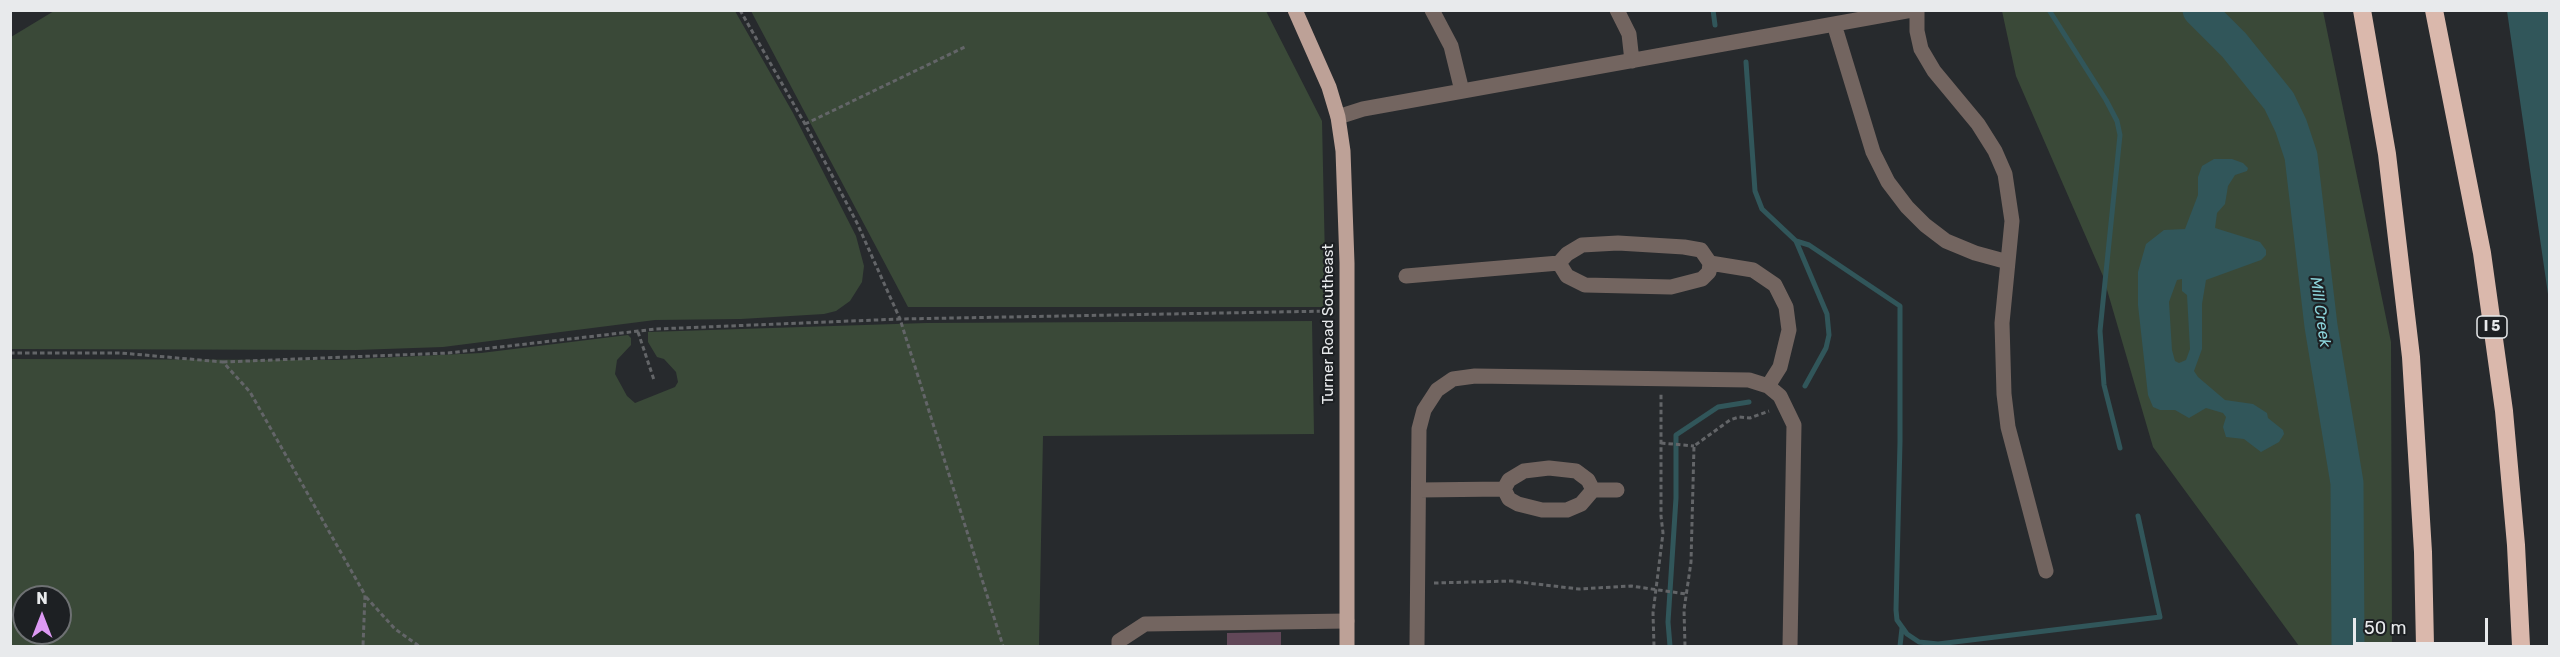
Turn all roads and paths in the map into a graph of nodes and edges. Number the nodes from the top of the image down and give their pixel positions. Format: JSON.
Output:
{"nodes":[{"id":1,"x":740,"y":10,"type":"edge"},
{"id":2,"x":1295,"y":10,"type":"edge"},
{"id":3,"x":1432,"y":10,"type":"edge"},
{"id":4,"x":1617,"y":10,"type":"edge"},
{"id":5,"x":1912,"y":10,"type":"edge"},
{"id":6,"x":1917,"y":10,"type":"edge"},
{"id":7,"x":2362,"y":10,"type":"edge"},
{"id":8,"x":2434,"y":10,"type":"edge"},
{"id":9,"x":1834,"y":24,"type":"junction"},
{"id":10,"x":967,"y":46,"type":"dead end"},
{"id":11,"x":1632,"y":61,"type":"junction"},
{"id":12,"x":1462,"y":92,"type":"junction"},
{"id":13,"x":1338,"y":117,"type":"junction"},
{"id":14,"x":805,"y":124,"type":"junction"},
{"id":15,"x":2008,"y":262,"type":"junction"},
{"id":16,"x":1710,"y":263,"type":"junction"},
{"id":17,"x":1559,"y":264,"type":"junction"},
{"id":18,"x":1407,"y":276,"type":"dead end"},
{"id":19,"x":1347,"y":311,"type":"junction"},
{"id":20,"x":900,"y":319,"type":"junction"},
{"id":21,"x":638,"y":332,"type":"junction"},
{"id":22,"x":10,"y":353,"type":"edge"},
{"id":23,"x":223,"y":362,"type":"junction"},
{"id":24,"x":1661,"y":379,"type":"junction"},
{"id":25,"x":654,"y":380,"type":"dead end"},
{"id":26,"x":1768,"y":386,"type":"junction"},
{"id":27,"x":1785,"y":404,"type":"junction"},
{"id":28,"x":1661,"y":443,"type":"junction"},
{"id":29,"x":1694,"y":446,"type":"junction"},
{"id":30,"x":1504,"y":489,"type":"junction"},
{"id":31,"x":1419,"y":490,"type":"junction"},
{"id":32,"x":1593,"y":490,"type":"junction"},
{"id":33,"x":1617,"y":490,"type":"dead end"},
{"id":34,"x":2046,"y":571,"type":"dead end"},
{"id":35,"x":1418,"y":583,"type":"junction"},
{"id":36,"x":1657,"y":590,"type":"junction"},
{"id":37,"x":1686,"y":594,"type":"junction"},
{"id":38,"x":365,"y":595,"type":"junction"},
{"id":39,"x":1347,"y":621,"type":"junction"},
{"id":40,"x":363,"y":646,"type":"edge"},
{"id":41,"x":419,"y":646,"type":"edge"},
{"id":42,"x":1003,"y":646,"type":"edge"},
{"id":43,"x":1119,"y":646,"type":"edge"},
{"id":44,"x":1347,"y":646,"type":"edge"},
{"id":45,"x":1418,"y":646,"type":"edge"},
{"id":46,"x":1654,"y":646,"type":"edge"},
{"id":47,"x":1685,"y":646,"type":"edge"},
{"id":48,"x":1790,"y":646,"type":"edge"},
{"id":49,"x":2425,"y":646,"type":"edge"},
{"id":50,"x":2521,"y":646,"type":"edge"}],
"edges":[{"from":1,"to":14,"type":"path"},
{"from":2,"to":13,"type":"main road","name":"Turner Road Southeast"},
{"from":3,"to":12,"type":"street"},
{"from":4,"to":11,"type":"street"},
{"from":5,"to":9,"type":"street"},
{"from":6,"to":15,"type":"street"},
{"from":7,"to":49,"type":"highway"},
{"from":8,"to":50,"type":"highway","number":"I 5"},
{"from":9,"to":11,"type":"street"},
{"from":9,"to":15,"type":"street"},
{"from":10,"to":14,"type":"path"},
{"from":11,"to":12,"type":"street"},
{"from":12,"to":13,"type":"street"},
{"from":13,"to":19,"type":"main road","name":"Turner Road Southeast"},
{"from":14,"to":20,"type":"path"},
{"from":15,"to":34,"type":"street"},
{"from":16,"to":17,"type":"street"},
{"from":16,"to":17,"type":"street"},
{"from":16,"to":26,"type":"street"},
{"from":17,"to":18,"type":"street"},
{"from":19,"to":20,"type":"path"},
{"from":19,"to":39,"type":"main road","name":"Turner Road Southeast"},
{"from":20,"to":21,"type":"path"},
{"from":20,"to":42,"type":"path"},
{"from":21,"to":23,"type":"path"},
{"from":21,"to":25,"type":"path"},
{"from":22,"to":23,"type":"path"},
{"from":23,"to":38,"type":"path"},
{"from":24,"to":26,"type":"street"},
{"from":24,"to":28,"type":"path"},
{"from":24,"to":31,"type":"street"},
{"from":26,"to":27,"type":"street"},
{"from":27,"to":29,"type":"path"},
{"from":27,"to":48,"type":"street"},
{"from":28,"to":29,"type":"path"},
{"from":28,"to":36,"type":"path"},
{"from":29,"to":37,"type":"path"},
{"from":30,"to":31,"type":"street"},
{"from":30,"to":32,"type":"street"},
{"from":30,"to":32,"type":"street"},
{"from":31,"to":35,"type":"street"},
{"from":32,"to":33,"type":"street"},
{"from":35,"to":36,"type":"path"},
{"from":35,"to":45,"type":"street"},
{"from":36,"to":37,"type":"path"},
{"from":36,"to":46,"type":"path"},
{"from":37,"to":47,"type":"path"},
{"from":38,"to":40,"type":"path"},
{"from":38,"to":41,"type":"path"},
{"from":39,"to":43,"type":"street"},
{"from":39,"to":44,"type":"main road","name":"Turner Road Southeast"}]}
